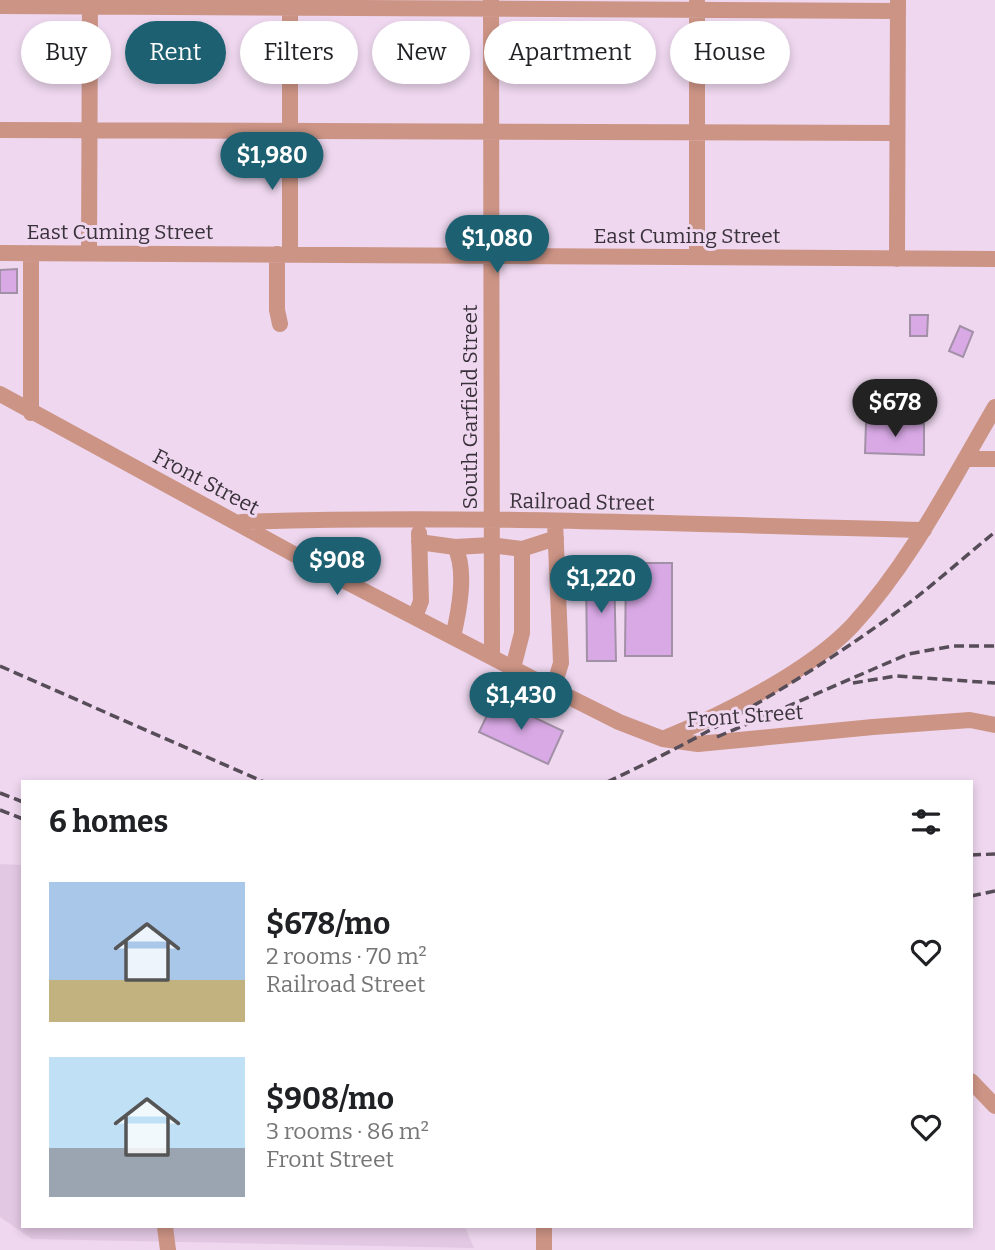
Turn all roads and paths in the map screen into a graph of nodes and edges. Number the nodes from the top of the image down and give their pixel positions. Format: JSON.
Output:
{"nodes":[{"id":1,"x":90,"y":3,"type":"edge"},
{"id":2,"x":290,"y":4,"type":"edge"},
{"id":3,"x":491,"y":4,"type":"edge"},
{"id":4,"x":697,"y":5,"type":"edge"},
{"id":5,"x":0,"y":6,"type":"edge"},
{"id":6,"x":898,"y":6,"type":"edge"},
{"id":7,"x":0,"y":130,"type":"edge"},
{"id":8,"x":88,"y":130,"type":"junction"},
{"id":9,"x":291,"y":131,"type":"junction"},
{"id":10,"x":492,"y":131,"type":"junction"},
{"id":11,"x":897,"y":133,"type":"junction"},
{"id":12,"x":697,"y":134,"type":"junction"},
{"id":13,"x":0,"y":253,"type":"edge"},
{"id":14,"x":31,"y":253,"type":"junction"},
{"id":15,"x":89,"y":253,"type":"junction"},
{"id":16,"x":284,"y":254,"type":"junction"},
{"id":17,"x":491,"y":257,"type":"junction"},
{"id":18,"x":697,"y":257,"type":"junction"},
{"id":19,"x":897,"y":259,"type":"junction"},
{"id":20,"x":995,"y":259,"type":"edge"},
{"id":21,"x":281,"y":324,"type":"dead end"},
{"id":22,"x":0,"y":394,"type":"edge"},
{"id":23,"x":995,"y":407,"type":"edge"},
{"id":24,"x":31,"y":413,"type":"junction"},
{"id":25,"x":965,"y":459,"type":"junction"},
{"id":26,"x":995,"y":459,"type":"edge"},
{"id":27,"x":419,"y":520,"type":"junction"},
{"id":28,"x":491,"y":521,"type":"junction"},
{"id":29,"x":239,"y":523,"type":"junction"},
{"id":30,"x":556,"y":530,"type":"junction"},
{"id":31,"x":924,"y":530,"type":"junction"},
{"id":32,"x":419,"y":542,"type":"junction"},
{"id":33,"x":491,"y":545,"type":"junction"},
{"id":34,"x":455,"y":547,"type":"junction"},
{"id":35,"x":522,"y":549,"type":"junction"},
{"id":36,"x":415,"y":617,"type":"junction"},
{"id":37,"x":453,"y":637,"type":"junction"},
{"id":38,"x":492,"y":657,"type":"junction"},
{"id":39,"x":513,"y":668,"type":"junction"},
{"id":40,"x":553,"y":689,"type":"junction"},
{"id":41,"x":995,"y":725,"type":"edge"},
{"id":42,"x":663,"y":739,"type":"junction"},
{"id":43,"x":973,"y":1083,"type":"edge"},
{"id":44,"x":995,"y":1106,"type":"edge"},
{"id":45,"x":165,"y":1228,"type":"edge"},
{"id":46,"x":544,"y":1228,"type":"edge"},
{"id":47,"x":168,"y":1250,"type":"edge"},
{"id":48,"x":544,"y":1250,"type":"edge"}],
"edges":[{"from":1,"to":2,"type":"street"},
{"from":1,"to":5,"type":"street"},
{"from":1,"to":8,"type":"street"},
{"from":2,"to":3,"type":"street"},
{"from":2,"to":9,"type":"street"},
{"from":3,"to":4,"type":"street"},
{"from":3,"to":10,"type":"street","name":"South Garfield Street"},
{"from":4,"to":6,"type":"street"},
{"from":4,"to":12,"type":"street"},
{"from":6,"to":11,"type":"street"},
{"from":7,"to":8,"type":"street"},
{"from":8,"to":9,"type":"street"},
{"from":8,"to":15,"type":"street"},
{"from":9,"to":10,"type":"street"},
{"from":9,"to":16,"type":"street"},
{"from":10,"to":12,"type":"street"},
{"from":10,"to":17,"type":"street","name":"South Garfield Street"},
{"from":11,"to":12,"type":"street"},
{"from":11,"to":19,"type":"street"},
{"from":12,"to":18,"type":"street"},
{"from":13,"to":14,"type":"street","name":"East Cuming Street"},
{"from":14,"to":15,"type":"street","name":"East Cuming Street"},
{"from":14,"to":24,"type":"street"},
{"from":15,"to":16,"type":"street","name":"East Cuming Street"},
{"from":16,"to":17,"type":"street","name":"East Cuming Street"},
{"from":16,"to":21,"type":"street"},
{"from":17,"to":18,"type":"street","name":"East Cuming Street"},
{"from":17,"to":28,"type":"street","name":"South Garfield Street"},
{"from":18,"to":19,"type":"street","name":"East Cuming Street"},
{"from":19,"to":20,"type":"street","name":"East Cuming Street"},
{"from":22,"to":24,"type":"street","name":"Front Street"},
{"from":23,"to":25,"type":"street"},
{"from":24,"to":29,"type":"street","name":"Front Street"},
{"from":25,"to":26,"type":"street"},
{"from":25,"to":31,"type":"street"},
{"from":27,"to":28,"type":"street","name":"Railroad Street"},
{"from":27,"to":29,"type":"street","name":"Railroad Street"},
{"from":27,"to":32,"type":"street"},
{"from":28,"to":30,"type":"street","name":"Railroad Street"},
{"from":28,"to":33,"type":"street","name":"South Garfield Street"},
{"from":29,"to":36,"type":"street","name":"Front Street"},
{"from":30,"to":31,"type":"street","name":"Railroad Street"},
{"from":30,"to":35,"type":"street"},
{"from":30,"to":40,"type":"street"},
{"from":31,"to":42,"type":"street"},
{"from":32,"to":34,"type":"street"},
{"from":32,"to":36,"type":"street"},
{"from":33,"to":34,"type":"street"},
{"from":33,"to":35,"type":"street"},
{"from":33,"to":38,"type":"street","name":"South Garfield Street"},
{"from":34,"to":37,"type":"street"},
{"from":35,"to":39,"type":"street"},
{"from":36,"to":37,"type":"street","name":"Front Street"},
{"from":37,"to":38,"type":"street","name":"Front Street"},
{"from":38,"to":39,"type":"street","name":"Front Street"},
{"from":39,"to":40,"type":"street","name":"Front Street"},
{"from":40,"to":42,"type":"street","name":"Front Street"},
{"from":41,"to":42,"type":"street","name":"Front Street"},
{"from":43,"to":44,"type":"street"},
{"from":45,"to":47,"type":"street"},
{"from":46,"to":48,"type":"street"}]}
